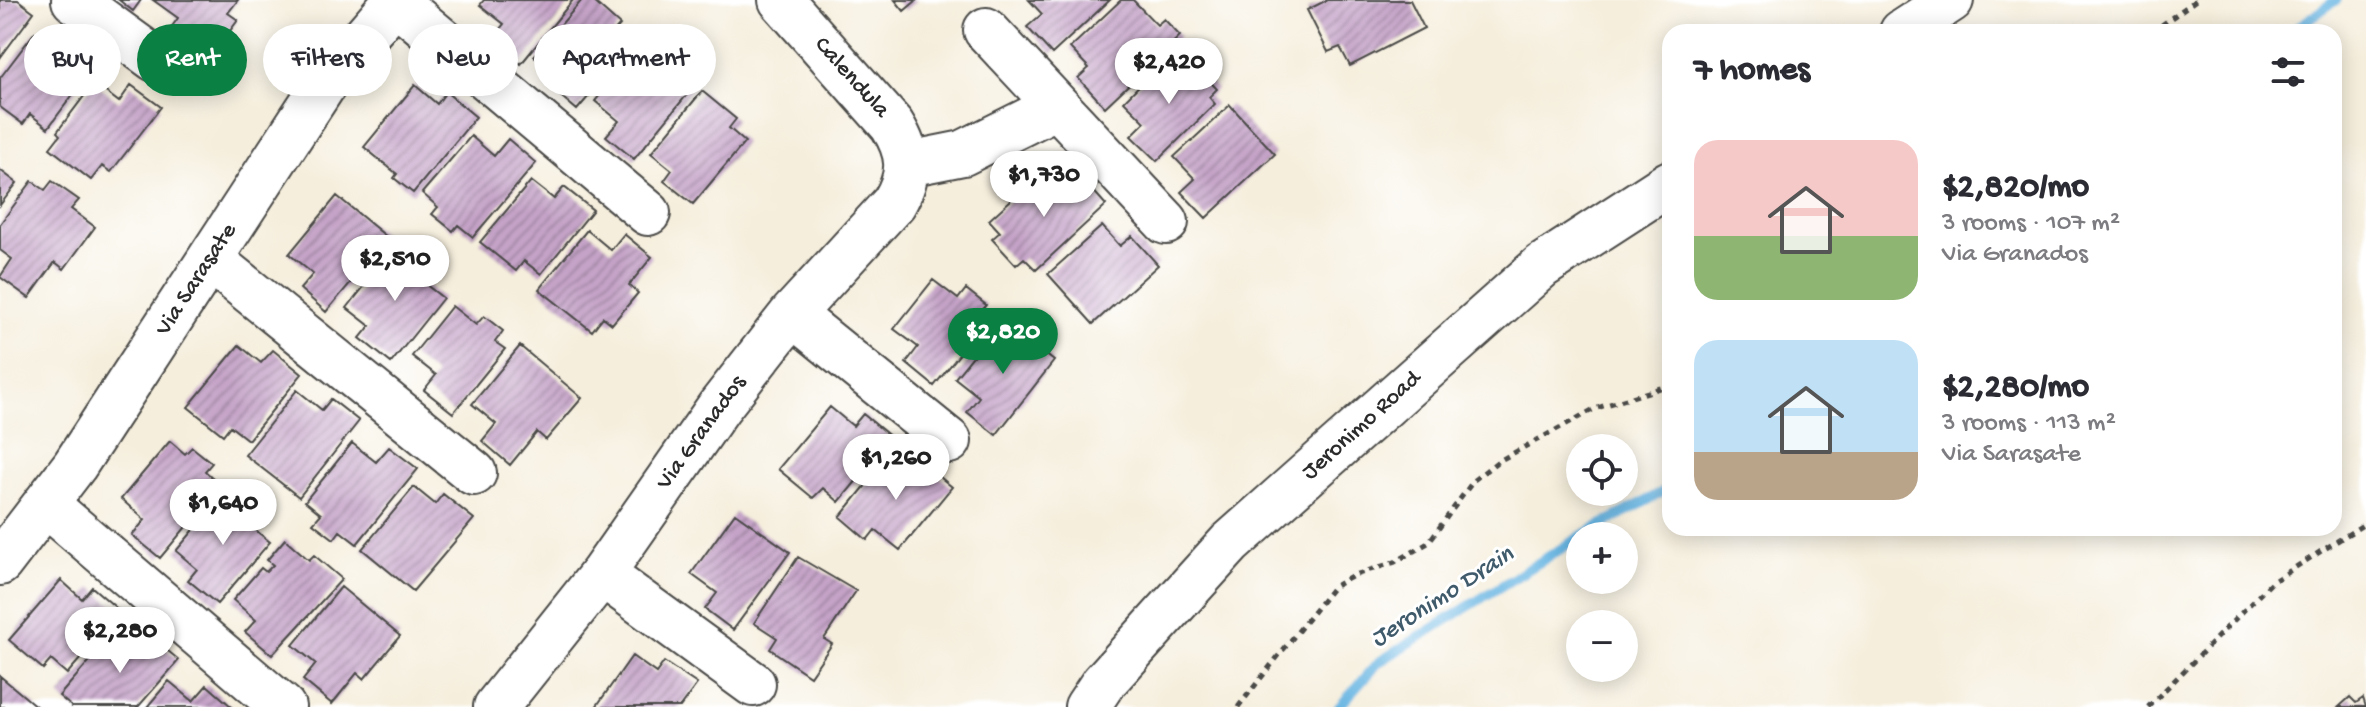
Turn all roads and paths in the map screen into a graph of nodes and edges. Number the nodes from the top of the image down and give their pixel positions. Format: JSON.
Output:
{"nodes":[{"id":1,"x":74,"y":0,"type":"edge"},
{"id":2,"x":781,"y":0,"type":"edge"},
{"id":3,"x":1951,"y":0,"type":"edge"},
{"id":4,"x":2196,"y":0,"type":"edge"},
{"id":5,"x":396,"y":1,"type":"edge"},
{"id":6,"x":1914,"y":24,"type":"edge"},
{"id":7,"x":2163,"y":24,"type":"edge"},
{"id":8,"x":986,"y":30,"type":"dead end"},
{"id":9,"x":137,"y":46,"type":"edge"},
{"id":10,"x":1057,"y":106,"type":"junction"},
{"id":11,"x":908,"y":164,"type":"junction"},
{"id":12,"x":1662,"y":188,"type":"edge"},
{"id":13,"x":648,"y":213,"type":"dead end"},
{"id":14,"x":1166,"y":222,"type":"dead end"},
{"id":15,"x":211,"y":260,"type":"junction"},
{"id":16,"x":792,"y":314,"type":"junction"},
{"id":17,"x":1662,"y":388,"type":"edge"},
{"id":18,"x":949,"y":441,"type":"dead end"},
{"id":19,"x":474,"y":473,"type":"dead end"},
{"id":20,"x":47,"y":505,"type":"junction"},
{"id":21,"x":2366,"y":523,"type":"edge"},
{"id":22,"x":0,"y":563,"type":"edge"},
{"id":23,"x":602,"y":574,"type":"junction"},
{"id":24,"x":753,"y":684,"type":"dead end"},
{"id":25,"x":283,"y":707,"type":"edge"},
{"id":26,"x":496,"y":707,"type":"edge"},
{"id":27,"x":1087,"y":707,"type":"edge"},
{"id":28,"x":1238,"y":707,"type":"edge"},
{"id":29,"x":2148,"y":707,"type":"edge"}],
"edges":[{"from":1,"to":9,"type":"street"},
{"from":2,"to":11,"type":"street","name":"Calendula"},
{"from":3,"to":6,"type":"street"},
{"from":4,"to":7,"type":"path"},
{"from":5,"to":13,"type":"street"},
{"from":5,"to":15,"type":"street","name":"Via Sarasate"},
{"from":8,"to":10,"type":"street"},
{"from":10,"to":11,"type":"street"},
{"from":10,"to":14,"type":"street"},
{"from":11,"to":16,"type":"street","name":"Via Granados"},
{"from":12,"to":27,"type":"street","name":"Jeronimo Road"},
{"from":15,"to":19,"type":"street"},
{"from":15,"to":20,"type":"street","name":"Via Sarasate"},
{"from":16,"to":18,"type":"street"},
{"from":16,"to":23,"type":"street","name":"Via Granados"},
{"from":17,"to":28,"type":"path"},
{"from":20,"to":22,"type":"street","name":"Via Sarasate"},
{"from":20,"to":25,"type":"street"},
{"from":21,"to":29,"type":"path"},
{"from":23,"to":24,"type":"street"},
{"from":23,"to":26,"type":"street","name":"Via Granados"}]}
